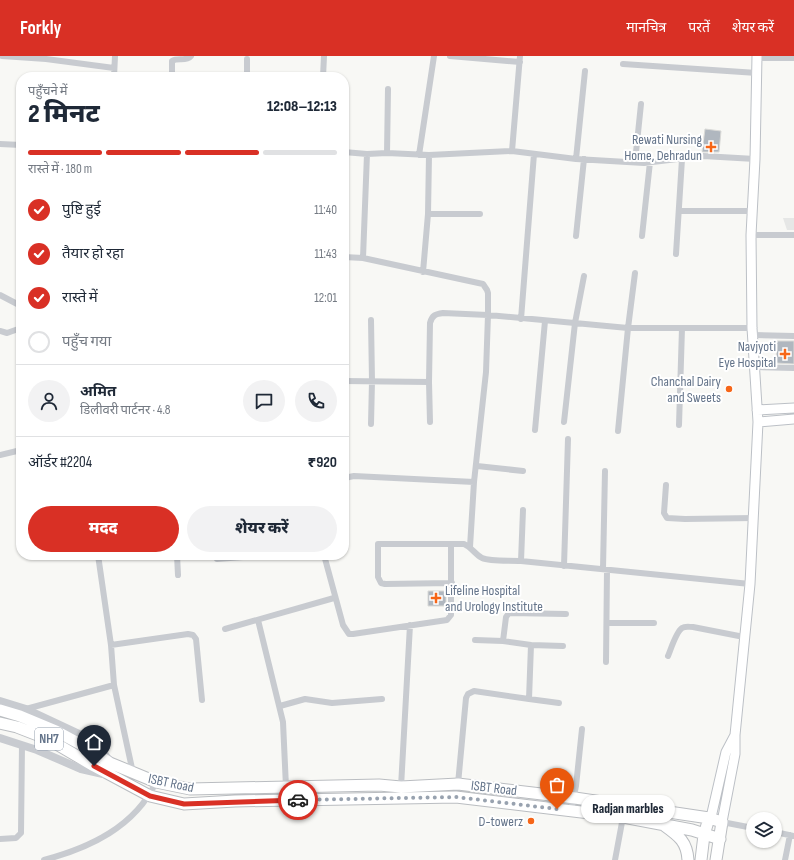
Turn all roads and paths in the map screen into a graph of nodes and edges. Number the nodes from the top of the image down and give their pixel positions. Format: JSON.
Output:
{"nodes":[{"id":1,"x":2,"y":56,"type":"edge"},
{"id":2,"x":115,"y":56,"type":"edge"},
{"id":3,"x":191,"y":56,"type":"edge"},
{"id":4,"x":324,"y":56,"type":"edge"},
{"id":5,"x":434,"y":56,"type":"edge"},
{"id":6,"x":450,"y":56,"type":"edge"},
{"id":7,"x":757,"y":57,"type":"edge"},
{"id":8,"x":794,"y":58,"type":"edge"},
{"id":9,"x":247,"y":59,"type":"dead end"},
{"id":10,"x":520,"y":59,"type":"edge"},
{"id":11,"x":623,"y":64,"type":"dead end"},
{"id":12,"x":114,"y":68,"type":"junction"},
{"id":13,"x":585,"y":71,"type":"dead end"},
{"id":14,"x":114,"y":72,"type":"edge"},
{"id":15,"x":172,"y":72,"type":"edge"},
{"id":16,"x":247,"y":72,"type":"edge"},
{"id":17,"x":323,"y":72,"type":"edge"},
{"id":18,"x":757,"y":73,"type":"junction"},
{"id":19,"x":388,"y":89,"type":"dead end"},
{"id":20,"x":641,"y":104,"type":"dead end"},
{"id":21,"x":0,"y":144,"type":"edge"},
{"id":22,"x":16,"y":145,"type":"edge"},
{"id":23,"x":512,"y":151,"type":"junction"},
{"id":24,"x":349,"y":152,"type":"edge"},
{"id":25,"x":388,"y":153,"type":"junction"},
{"id":26,"x":367,"y":154,"type":"junction"},
{"id":27,"x":534,"y":154,"type":"junction"},
{"id":28,"x":419,"y":155,"type":"junction"},
{"id":29,"x":430,"y":155,"type":"junction"},
{"id":30,"x":576,"y":159,"type":"junction"},
{"id":31,"x":584,"y":159,"type":"junction"},
{"id":32,"x":682,"y":159,"type":"junction"},
{"id":33,"x":755,"y":159,"type":"junction"},
{"id":34,"x":636,"y":162,"type":"junction"},
{"id":35,"x":650,"y":162,"type":"junction"},
{"id":36,"x":679,"y":211,"type":"junction"},
{"id":37,"x":752,"y":211,"type":"junction"},
{"id":38,"x":428,"y":214,"type":"junction"},
{"id":39,"x":480,"y":214,"type":"dead end"},
{"id":40,"x":751,"y":235,"type":"junction"},
{"id":41,"x":794,"y":235,"type":"edge"},
{"id":42,"x":576,"y":236,"type":"dead end"},
{"id":43,"x":642,"y":236,"type":"dead end"},
{"id":44,"x":676,"y":254,"type":"dead end"},
{"id":45,"x":349,"y":257,"type":"edge"},
{"id":46,"x":363,"y":258,"type":"junction"},
{"id":47,"x":423,"y":272,"type":"junction"},
{"id":48,"x":635,"y":273,"type":"dead end"},
{"id":49,"x":584,"y":276,"type":"dead end"},
{"id":50,"x":0,"y":295,"type":"edge"},
{"id":51,"x":16,"y":303,"type":"edge"},
{"id":52,"x":488,"y":315,"type":"junction"},
{"id":53,"x":521,"y":319,"type":"junction"},
{"id":54,"x":371,"y":320,"type":"dead end"},
{"id":55,"x":545,"y":321,"type":"junction"},
{"id":56,"x":575,"y":323,"type":"junction"},
{"id":57,"x":628,"y":328,"type":"junction"},
{"id":58,"x":682,"y":328,"type":"junction"},
{"id":59,"x":16,"y":330,"type":"edge"},
{"id":60,"x":0,"y":331,"type":"edge"},
{"id":61,"x":753,"y":331,"type":"junction"},
{"id":62,"x":794,"y":336,"type":"edge"},
{"id":63,"x":755,"y":367,"type":"junction"},
{"id":64,"x":794,"y":368,"type":"edge"},
{"id":65,"x":349,"y":381,"type":"edge"},
{"id":66,"x":372,"y":381,"type":"junction"},
{"id":67,"x":429,"y":382,"type":"junction"},
{"id":68,"x":794,"y":408,"type":"edge"},
{"id":69,"x":757,"y":410,"type":"junction"},
{"id":70,"x":794,"y":419,"type":"edge"},
{"id":71,"x":430,"y":422,"type":"dead end"},
{"id":72,"x":564,"y":422,"type":"dead end"},
{"id":73,"x":758,"y":422,"type":"junction"},
{"id":74,"x":371,"y":424,"type":"dead end"},
{"id":75,"x":679,"y":425,"type":"dead end"},
{"id":76,"x":535,"y":430,"type":"dead end"},
{"id":77,"x":618,"y":431,"type":"dead end"},
{"id":78,"x":568,"y":439,"type":"dead end"},
{"id":79,"x":16,"y":451,"type":"edge"},
{"id":80,"x":0,"y":455,"type":"edge"},
{"id":81,"x":477,"y":466,"type":"junction"},
{"id":82,"x":523,"y":471,"type":"dead end"},
{"id":83,"x":605,"y":471,"type":"dead end"},
{"id":84,"x":349,"y":477,"type":"edge"},
{"id":85,"x":474,"y":482,"type":"junction"},
{"id":86,"x":666,"y":485,"type":"dead end"},
{"id":87,"x":523,"y":510,"type":"dead end"},
{"id":88,"x":754,"y":518,"type":"junction"},
{"id":89,"x":451,"y":544,"type":"junction"},
{"id":90,"x":470,"y":547,"type":"junction"},
{"id":91,"x":99,"y":560,"type":"edge"},
{"id":92,"x":177,"y":560,"type":"edge"},
{"id":93,"x":325,"y":560,"type":"edge"},
{"id":94,"x":521,"y":561,"type":"junction"},
{"id":95,"x":564,"y":566,"type":"junction"},
{"id":96,"x":605,"y":570,"type":"junction"},
{"id":97,"x":178,"y":575,"type":"dead end"},
{"id":98,"x":452,"y":583,"type":"junction"},
{"id":99,"x":750,"y":584,"type":"junction"},
{"id":100,"x":334,"y":598,"type":"junction"},
{"id":101,"x":566,"y":614,"type":"dead end"},
{"id":102,"x":258,"y":620,"type":"junction"},
{"id":103,"x":606,"y":623,"type":"junction"},
{"id":104,"x":654,"y":623,"type":"dead end"},
{"id":105,"x":410,"y":625,"type":"junction"},
{"id":106,"x":225,"y":629,"type":"dead end"},
{"id":107,"x":744,"y":637,"type":"junction"},
{"id":108,"x":474,"y":640,"type":"dead end"},
{"id":109,"x":503,"y":642,"type":"junction"},
{"id":110,"x":111,"y":645,"type":"junction"},
{"id":111,"x":531,"y":645,"type":"junction"},
{"id":112,"x":563,"y":646,"type":"dead end"},
{"id":113,"x":668,"y":656,"type":"dead end"},
{"id":114,"x":606,"y":662,"type":"dead end"},
{"id":115,"x":114,"y":685,"type":"junction"},
{"id":116,"x":382,"y":699,"type":"dead end"},
{"id":117,"x":530,"y":699,"type":"junction"},
{"id":118,"x":202,"y":700,"type":"dead end"},
{"id":119,"x":0,"y":701,"type":"edge"},
{"id":120,"x":559,"y":703,"type":"dead end"},
{"id":121,"x":280,"y":706,"type":"junction"},
{"id":122,"x":26,"y":708,"type":"junction"},
{"id":123,"x":0,"y":710,"type":"edge"},
{"id":124,"x":0,"y":723,"type":"edge"},
{"id":125,"x":582,"y":729,"type":"dead end"},
{"id":126,"x":735,"y":735,"type":"junction"},
{"id":127,"x":0,"y":738,"type":"edge"},
{"id":128,"x":22,"y":745,"type":"junction"},
{"id":129,"x":110,"y":763,"type":"junction"},
{"id":130,"x":134,"y":773,"type":"junction"},
{"id":131,"x":112,"y":776,"type":"junction"},
{"id":132,"x":156,"y":782,"type":"junction"},
{"id":133,"x":458,"y":784,"type":"junction"},
{"id":134,"x":286,"y":787,"type":"junction"},
{"id":135,"x":401,"y":787,"type":"junction"},
{"id":136,"x":150,"y":796,"type":"junction"},
{"id":137,"x":575,"y":798,"type":"junction"},
{"id":138,"x":571,"y":811,"type":"junction"},
{"id":139,"x":623,"y":817,"type":"junction"},
{"id":140,"x":709,"y":818,"type":"junction"},
{"id":141,"x":722,"y":822,"type":"junction"},
{"id":142,"x":664,"y":824,"type":"junction"},
{"id":143,"x":746,"y":827,"type":"edge"},
{"id":144,"x":704,"y":834,"type":"junction"},
{"id":145,"x":782,"y":834,"type":"edge"},
{"id":146,"x":792,"y":836,"type":"edge"},
{"id":147,"x":0,"y":839,"type":"edge"},
{"id":148,"x":720,"y":839,"type":"junction"},
{"id":149,"x":44,"y":860,"type":"edge"},
{"id":150,"x":615,"y":860,"type":"edge"},
{"id":151,"x":688,"y":860,"type":"edge"},
{"id":152,"x":701,"y":860,"type":"edge"},
{"id":153,"x":716,"y":860,"type":"edge"},
{"id":154,"x":785,"y":860,"type":"edge"}],
"edges":[{"from":1,"to":12,"type":"street"},
{"from":2,"to":12,"type":"street"},
{"from":3,"to":15,"type":"street"},
{"from":4,"to":17,"type":"street"},
{"from":5,"to":28,"type":"street"},
{"from":6,"to":10,"type":"street"},
{"from":7,"to":8,"type":"street"},
{"from":7,"to":18,"type":"main road"},
{"from":9,"to":16,"type":"street"},
{"from":10,"to":23,"type":"street"},
{"from":11,"to":18,"type":"street"},
{"from":12,"to":14,"type":"street"},
{"from":13,"to":30,"type":"street"},
{"from":18,"to":33,"type":"main road"},
{"from":19,"to":25,"type":"street"},
{"from":20,"to":34,"type":"street"},
{"from":21,"to":22,"type":"street"},
{"from":23,"to":27,"type":"street"},
{"from":23,"to":29,"type":"street"},
{"from":24,"to":26,"type":"street"},
{"from":25,"to":26,"type":"street"},
{"from":25,"to":28,"type":"street"},
{"from":26,"to":46,"type":"street"},
{"from":27,"to":30,"type":"street"},
{"from":27,"to":53,"type":"street"},
{"from":28,"to":29,"type":"street"},
{"from":29,"to":38,"type":"street"},
{"from":30,"to":31,"type":"street"},
{"from":31,"to":34,"type":"street"},
{"from":31,"to":42,"type":"street"},
{"from":32,"to":33,"type":"street"},
{"from":32,"to":35,"type":"street"},
{"from":32,"to":36,"type":"street"},
{"from":33,"to":37,"type":"main road"},
{"from":34,"to":35,"type":"street"},
{"from":35,"to":43,"type":"street"},
{"from":36,"to":37,"type":"street"},
{"from":36,"to":44,"type":"street"},
{"from":37,"to":40,"type":"main road"},
{"from":38,"to":39,"type":"street"},
{"from":38,"to":47,"type":"street"},
{"from":40,"to":41,"type":"street"},
{"from":40,"to":61,"type":"main road"},
{"from":45,"to":46,"type":"street"},
{"from":46,"to":47,"type":"street"},
{"from":47,"to":52,"type":"street"},
{"from":48,"to":57,"type":"street"},
{"from":49,"to":56,"type":"street"},
{"from":50,"to":51,"type":"street"},
{"from":52,"to":53,"type":"street"},
{"from":52,"to":67,"type":"street"},
{"from":52,"to":81,"type":"street"},
{"from":53,"to":55,"type":"street"},
{"from":54,"to":66,"type":"street"},
{"from":55,"to":56,"type":"street"},
{"from":55,"to":76,"type":"street"},
{"from":56,"to":57,"type":"street"},
{"from":56,"to":72,"type":"street"},
{"from":57,"to":58,"type":"street"},
{"from":57,"to":77,"type":"street"},
{"from":58,"to":61,"type":"street"},
{"from":58,"to":75,"type":"street"},
{"from":59,"to":60,"type":"street"},
{"from":61,"to":62,"type":"street"},
{"from":61,"to":63,"type":"main road"},
{"from":63,"to":64,"type":"street"},
{"from":63,"to":69,"type":"main road"},
{"from":65,"to":66,"type":"street"},
{"from":66,"to":67,"type":"street"},
{"from":66,"to":74,"type":"street"},
{"from":67,"to":71,"type":"street"},
{"from":68,"to":69,"type":"main road"},
{"from":69,"to":73,"type":"main road"},
{"from":70,"to":73,"type":"main road"},
{"from":73,"to":88,"type":"main road"},
{"from":78,"to":95,"type":"street"},
{"from":79,"to":80,"type":"street"},
{"from":81,"to":82,"type":"street"},
{"from":81,"to":85,"type":"street"},
{"from":83,"to":96,"type":"street"},
{"from":84,"to":85,"type":"street"},
{"from":85,"to":90,"type":"street"},
{"from":86,"to":88,"type":"street"},
{"from":87,"to":94,"type":"street"},
{"from":88,"to":99,"type":"main road"},
{"from":89,"to":90,"type":"street"},
{"from":89,"to":98,"type":"street"},
{"from":89,"to":98,"type":"street"},
{"from":90,"to":94,"type":"street"},
{"from":91,"to":110,"type":"street"},
{"from":92,"to":97,"type":"street"},
{"from":93,"to":100,"type":"street"},
{"from":94,"to":95,"type":"street"},
{"from":95,"to":96,"type":"street"},
{"from":96,"to":99,"type":"street"},
{"from":96,"to":103,"type":"street"},
{"from":98,"to":105,"type":"street"},
{"from":99,"to":107,"type":"main road"},
{"from":100,"to":102,"type":"street"},
{"from":100,"to":105,"type":"street"},
{"from":101,"to":109,"type":"street"},
{"from":102,"to":106,"type":"street"},
{"from":102,"to":121,"type":"street"},
{"from":103,"to":104,"type":"street"},
{"from":103,"to":114,"type":"street"},
{"from":105,"to":135,"type":"street"},
{"from":107,"to":113,"type":"street"},
{"from":107,"to":126,"type":"main road"},
{"from":108,"to":109,"type":"street"},
{"from":109,"to":111,"type":"street"},
{"from":110,"to":115,"type":"street"},
{"from":110,"to":118,"type":"street"},
{"from":111,"to":112,"type":"street"},
{"from":111,"to":117,"type":"street"},
{"from":115,"to":122,"type":"street"},
{"from":115,"to":130,"type":"street"},
{"from":116,"to":121,"type":"street"},
{"from":117,"to":120,"type":"street"},
{"from":117,"to":133,"type":"street"},
{"from":119,"to":122,"type":"street"},
{"from":121,"to":134,"type":"street"},
{"from":122,"to":129,"type":"street"},
{"from":123,"to":129,"type":"highway","number":"NH7"},
{"from":124,"to":131,"type":"highway","number":"NH7"},
{"from":125,"to":137,"type":"street"},
{"from":126,"to":140,"type":"main road"},
{"from":126,"to":141,"type":"main road"},
{"from":127,"to":128,"type":"street"},
{"from":128,"to":131,"type":"street"},
{"from":128,"to":147,"type":"street"},
{"from":129,"to":130,"type":"highway","name":"ISBT Road","number":"NH7"},
{"from":130,"to":132,"type":"highway","name":"ISBT Road","number":"NH7"},
{"from":131,"to":136,"type":"highway","number":"NH7"},
{"from":132,"to":134,"type":"highway","name":"ISBT Road","number":"NH7"},
{"from":132,"to":136,"type":"street"},
{"from":133,"to":135,"type":"highway","name":"ISBT Road","number":"NH7"},
{"from":133,"to":137,"type":"highway","name":"ISBT Road","number":"NH7"},
{"from":134,"to":135,"type":"highway","name":"ISBT Road","number":"NH7"},
{"from":136,"to":138,"type":"highway","number":"NH7"},
{"from":136,"to":149,"type":"street"},
{"from":137,"to":138,"type":"street"},
{"from":137,"to":140,"type":"highway","name":"ISBT Road","number":"NH7"},
{"from":138,"to":139,"type":"highway","number":"NH7"},
{"from":139,"to":142,"type":"highway","number":"NH7"},
{"from":139,"to":150,"type":"street"},
{"from":140,"to":141,"type":"highway","name":"ISBT Road","number":"NH7"},
{"from":140,"to":144,"type":"highway"},
{"from":141,"to":143,"type":"street"},
{"from":141,"to":148,"type":"highway"},
{"from":142,"to":144,"type":"highway","number":"NH7"},
{"from":142,"to":151,"type":"highway"},
{"from":144,"to":148,"type":"highway","number":"NH7"},
{"from":144,"to":152,"type":"highway"},
{"from":145,"to":146,"type":"street"},
{"from":146,"to":154,"type":"street"},
{"from":148,"to":153,"type":"highway"}]}
